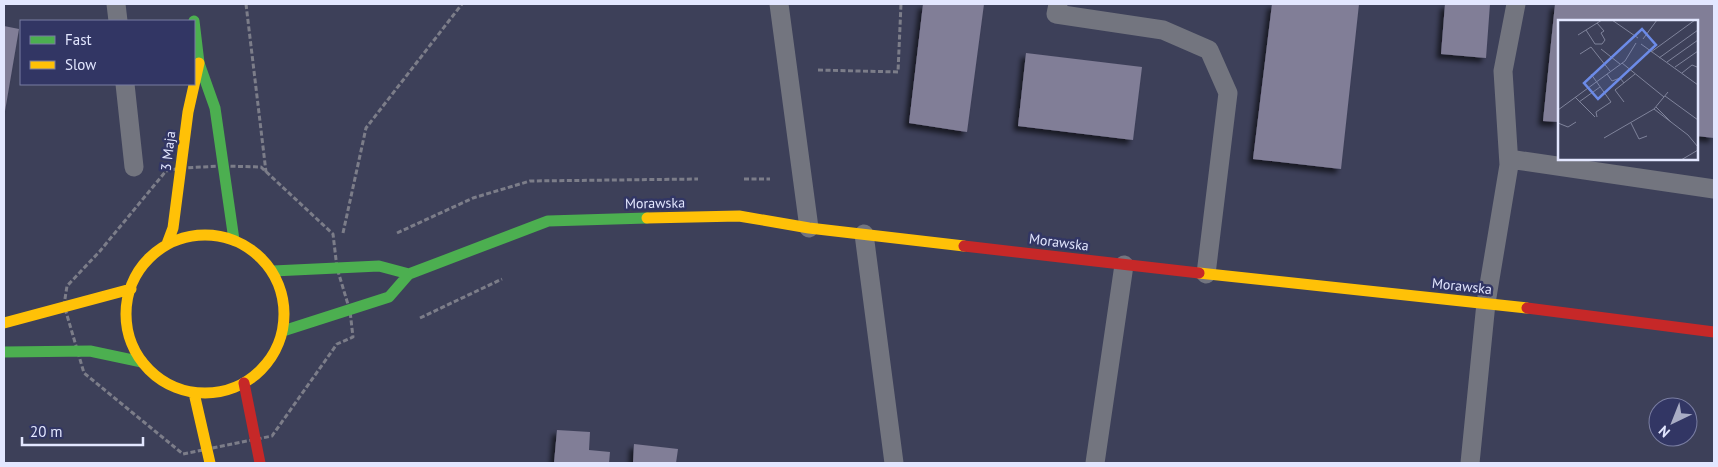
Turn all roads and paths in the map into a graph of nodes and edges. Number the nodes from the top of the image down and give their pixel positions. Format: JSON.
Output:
{"nodes":[{"id":1,"x":116,"y":4,"type":"edge"},
{"id":2,"x":246,"y":4,"type":"edge"},
{"id":3,"x":462,"y":4,"type":"edge"},
{"id":4,"x":779,"y":4,"type":"edge"},
{"id":5,"x":901,"y":4,"type":"edge"},
{"id":6,"x":1058,"y":4,"type":"edge"},
{"id":7,"x":1516,"y":4,"type":"edge"},
{"id":8,"x":118,"y":20,"type":"edge"},
{"id":9,"x":195,"y":36,"type":"edge"},
{"id":10,"x":198,"y":63,"type":"junction"},
{"id":11,"x":788,"y":70,"type":"junction"},
{"id":12,"x":195,"y":78,"type":"edge"},
{"id":13,"x":125,"y":85,"type":"edge"},
{"id":14,"x":194,"y":85,"type":"edge"},
{"id":15,"x":1509,"y":159,"type":"junction"},
{"id":16,"x":223,"y":166,"type":"junction"},
{"id":17,"x":134,"y":167,"type":"dead end"},
{"id":18,"x":181,"y":168,"type":"junction"},
{"id":19,"x":266,"y":172,"type":"junction"},
{"id":20,"x":1714,"y":189,"type":"edge"},
{"id":21,"x":810,"y":228,"type":"junction"},
{"id":22,"x":864,"y":234,"type":"junction"},
{"id":23,"x":343,"y":236,"type":"dead end"},
{"id":24,"x":234,"y":240,"type":"junction"},
{"id":25,"x":168,"y":244,"type":"junction"},
{"id":26,"x":1124,"y":265,"type":"junction"},
{"id":27,"x":337,"y":268,"type":"junction"},
{"id":28,"x":273,"y":271,"type":"junction"},
{"id":29,"x":409,"y":274,"type":"junction"},
{"id":30,"x":1206,"y":274,"type":"junction"},
{"id":31,"x":508,"y":276,"type":"dead end"},
{"id":32,"x":131,"y":289,"type":"junction"},
{"id":33,"x":1486,"y":303,"type":"junction"},
{"id":34,"x":64,"y":305,"type":"junction"},
{"id":35,"x":350,"y":311,"type":"junction"},
{"id":36,"x":415,"y":319,"type":"dead end"},
{"id":37,"x":4,"y":323,"type":"edge"},
{"id":38,"x":283,"y":331,"type":"junction"},
{"id":39,"x":1714,"y":332,"type":"edge"},
{"id":40,"x":362,"y":335,"type":"dead end"},
{"id":41,"x":353,"y":337,"type":"junction"},
{"id":42,"x":76,"y":348,"type":"junction"},
{"id":43,"x":4,"y":352,"type":"edge"},
{"id":44,"x":142,"y":362,"type":"junction"},
{"id":45,"x":244,"y":383,"type":"junction"},
{"id":46,"x":194,"y":394,"type":"junction"},
{"id":47,"x":256,"y":438,"type":"junction"},
{"id":48,"x":207,"y":448,"type":"junction"},
{"id":49,"x":210,"y":463,"type":"edge"},
{"id":50,"x":260,"y":463,"type":"edge"},
{"id":51,"x":894,"y":463,"type":"edge"},
{"id":52,"x":1095,"y":463,"type":"edge"},
{"id":53,"x":1470,"y":463,"type":"edge"}],
"edges":[{"from":1,"to":8,"type":"lane"},
{"from":2,"to":19,"type":"path"},
{"from":3,"to":23,"type":"path"},
{"from":4,"to":11,"type":"lane"},
{"from":5,"to":11,"type":"path"},
{"from":6,"to":30,"type":"lane"},
{"from":7,"to":15,"type":"lane"},
{"from":9,"to":10,"type":"main road","name":"3 Maja"},
{"from":10,"to":12,"type":"main road","name":"3 Maja"},
{"from":10,"to":16,"type":"main road","name":"3 Maja"},
{"from":11,"to":21,"type":"lane"},
{"from":13,"to":17,"type":"lane"},
{"from":14,"to":18,"type":"main road","name":"3 Maja"},
{"from":15,"to":20,"type":"lane"},
{"from":15,"to":33,"type":"lane"},
{"from":16,"to":18,"type":"path"},
{"from":16,"to":19,"type":"path"},
{"from":16,"to":24,"type":"main road","name":"3 Maja"},
{"from":18,"to":25,"type":"main road","name":"3 Maja"},
{"from":18,"to":34,"type":"path"},
{"from":19,"to":27,"type":"path"},
{"from":21,"to":22,"type":"main road","name":"Morawska"},
{"from":21,"to":29,"type":"main road","name":"Morawska"},
{"from":22,"to":26,"type":"main road","name":"Morawska"},
{"from":22,"to":51,"type":"lane"},
{"from":24,"to":25,"type":"main road"},
{"from":24,"to":28,"type":"main road"},
{"from":25,"to":32,"type":"main road"},
{"from":26,"to":30,"type":"main road","name":"Morawska"},
{"from":26,"to":52,"type":"lane"},
{"from":27,"to":28,"type":"main road"},
{"from":27,"to":29,"type":"main road"},
{"from":27,"to":35,"type":"path"},
{"from":28,"to":38,"type":"main road"},
{"from":29,"to":35,"type":"main road","name":"Morawska"},
{"from":30,"to":33,"type":"main road","name":"Morawska"},
{"from":31,"to":36,"type":"path"},
{"from":32,"to":34,"type":"main road"},
{"from":32,"to":44,"type":"main road"},
{"from":33,"to":39,"type":"main road","name":"Morawska"},
{"from":33,"to":53,"type":"lane"},
{"from":34,"to":37,"type":"main road"},
{"from":34,"to":42,"type":"path"},
{"from":35,"to":38,"type":"main road","name":"Morawska"},
{"from":35,"to":41,"type":"path"},
{"from":38,"to":45,"type":"main road"},
{"from":40,"to":41,"type":"path"},
{"from":41,"to":47,"type":"path"},
{"from":42,"to":43,"type":"main road"},
{"from":42,"to":44,"type":"main road"},
{"from":42,"to":48,"type":"path"},
{"from":44,"to":46,"type":"main road"},
{"from":45,"to":46,"type":"main road"},
{"from":45,"to":47,"type":"main road"},
{"from":46,"to":48,"type":"main road"},
{"from":47,"to":48,"type":"path"},
{"from":47,"to":50,"type":"main road"},
{"from":48,"to":49,"type":"main road"}]}
